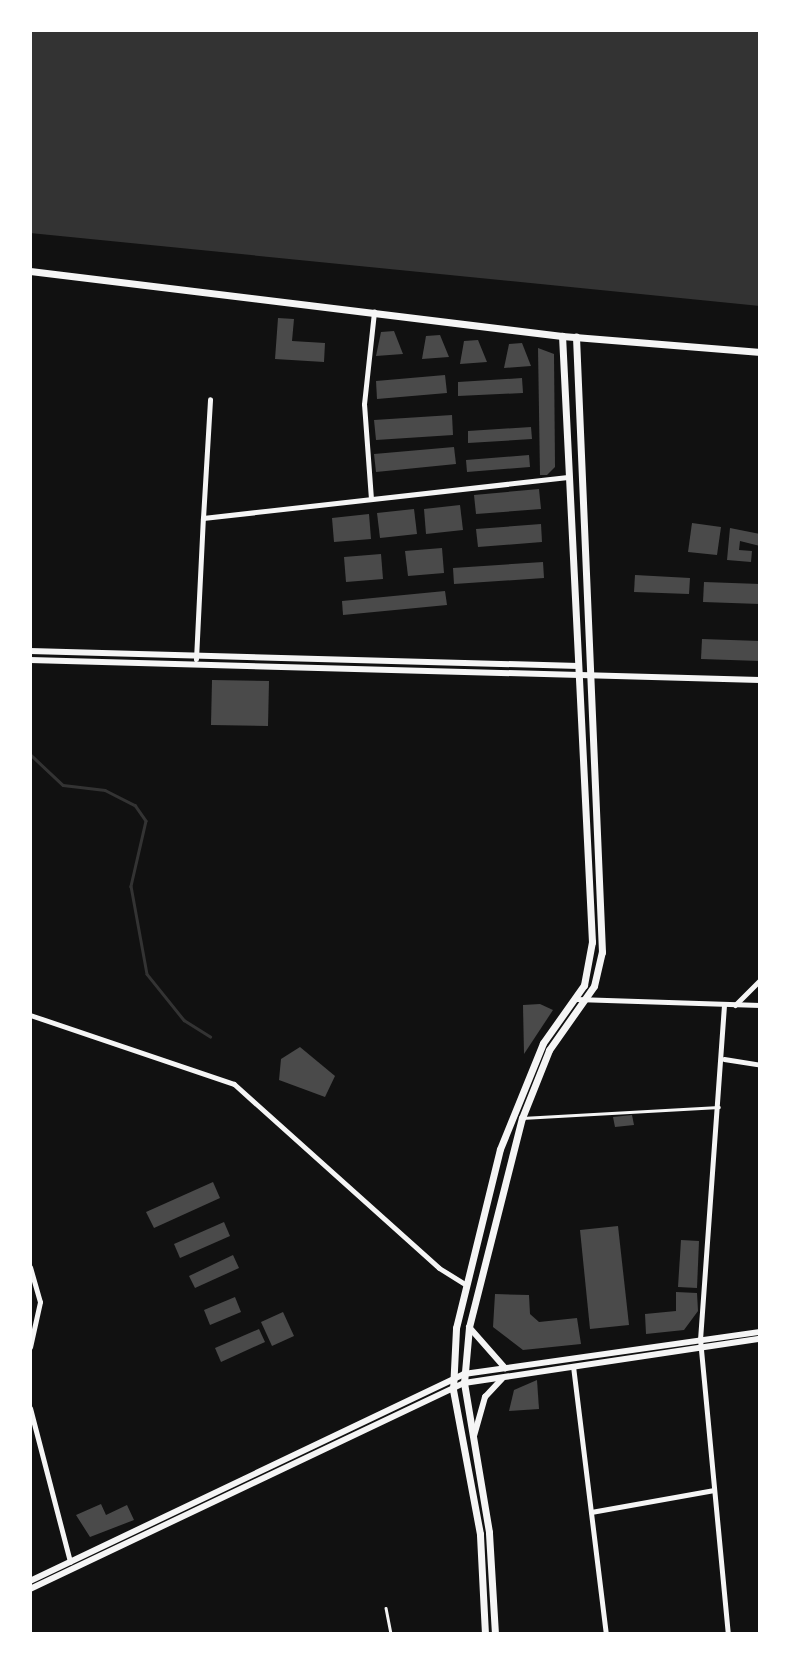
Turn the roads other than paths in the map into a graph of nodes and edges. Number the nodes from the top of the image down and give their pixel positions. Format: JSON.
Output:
{"nodes":[{"id":1,"x":30,"y":271,"type":"edge"},
{"id":2,"x":374,"y":312,"type":"junction"},
{"id":3,"x":562,"y":336,"type":"junction"},
{"id":4,"x":576,"y":337,"type":"junction"},
{"id":5,"x":760,"y":352,"type":"edge"},
{"id":6,"x":210,"y":399,"type":"dead end"},
{"id":7,"x":568,"y":477,"type":"junction"},
{"id":8,"x":371,"y":499,"type":"junction"},
{"id":9,"x":203,"y":518,"type":"junction"},
{"id":10,"x":30,"y":651,"type":"edge"},
{"id":11,"x":196,"y":655,"type":"junction"},
{"id":12,"x":30,"y":660,"type":"edge"},
{"id":13,"x":195,"y":664,"type":"junction"},
{"id":14,"x":579,"y":669,"type":"junction"},
{"id":15,"x":592,"y":674,"type":"junction"},
{"id":16,"x":760,"y":680,"type":"edge"},
{"id":17,"x":760,"y":980,"type":"edge"},
{"id":18,"x":576,"y":999,"type":"junction"},
{"id":19,"x":586,"y":1002,"type":"junction"},
{"id":20,"x":724,"y":1005,"type":"junction"},
{"id":21,"x":735,"y":1005,"type":"junction"},
{"id":22,"x":760,"y":1005,"type":"edge"},
{"id":23,"x":30,"y":1015,"type":"edge"},
{"id":24,"x":724,"y":1059,"type":"junction"},
{"id":25,"x":760,"y":1065,"type":"edge"},
{"id":26,"x":719,"y":1107,"type":"junction"},
{"id":27,"x":522,"y":1118,"type":"junction"},
{"id":28,"x":30,"y":1267,"type":"edge"},
{"id":29,"x":467,"y":1285,"type":"junction"},
{"id":30,"x":470,"y":1327,"type":"junction"},
{"id":31,"x":760,"y":1332,"type":"edge"},
{"id":32,"x":760,"y":1339,"type":"edge"},
{"id":33,"x":700,"y":1343,"type":"junction"},
{"id":34,"x":30,"y":1347,"type":"edge"},
{"id":35,"x":573,"y":1366,"type":"junction"},
{"id":36,"x":505,"y":1368,"type":"junction"},
{"id":37,"x":464,"y":1374,"type":"junction"},
{"id":38,"x":504,"y":1377,"type":"junction"},
{"id":39,"x":453,"y":1381,"type":"junction"},
{"id":40,"x":464,"y":1383,"type":"junction"},
{"id":41,"x":453,"y":1390,"type":"junction"},
{"id":42,"x":30,"y":1408,"type":"edge"},
{"id":43,"x":473,"y":1438,"type":"junction"},
{"id":44,"x":714,"y":1490,"type":"junction"},
{"id":45,"x":591,"y":1512,"type":"junction"},
{"id":46,"x":70,"y":1562,"type":"junction"},
{"id":47,"x":30,"y":1581,"type":"edge"},
{"id":48,"x":30,"y":1589,"type":"edge"},
{"id":49,"x":386,"y":1608,"type":"dead end"},
{"id":50,"x":391,"y":1634,"type":"edge"},
{"id":51,"x":485,"y":1634,"type":"edge"},
{"id":52,"x":495,"y":1634,"type":"edge"},
{"id":53,"x":606,"y":1634,"type":"edge"},
{"id":54,"x":728,"y":1634,"type":"edge"}],
"edges":[{"from":1,"to":2,"type":"main road"},
{"from":2,"to":3,"type":"main road"},
{"from":2,"to":8,"type":"street"},
{"from":3,"to":4,"type":"main road"},
{"from":3,"to":7,"type":"main road"},
{"from":4,"to":5,"type":"main road"},
{"from":4,"to":15,"type":"main road"},
{"from":6,"to":9,"type":"street"},
{"from":7,"to":8,"type":"street"},
{"from":7,"to":14,"type":"main road"},
{"from":8,"to":9,"type":"street"},
{"from":9,"to":11,"type":"street"},
{"from":10,"to":11,"type":"street"},
{"from":11,"to":13,"type":"street"},
{"from":11,"to":14,"type":"street"},
{"from":12,"to":13,"type":"street"},
{"from":13,"to":14,"type":"street"},
{"from":14,"to":15,"type":"street"},
{"from":14,"to":18,"type":"main road"},
{"from":15,"to":16,"type":"street"},
{"from":15,"to":19,"type":"main road"},
{"from":17,"to":21,"type":"street"},
{"from":18,"to":19,"type":"street"},
{"from":18,"to":29,"type":"main road"},
{"from":19,"to":20,"type":"street"},
{"from":19,"to":27,"type":"main road"},
{"from":20,"to":21,"type":"street"},
{"from":20,"to":24,"type":"street"},
{"from":21,"to":22,"type":"street"},
{"from":23,"to":29,"type":"street"},
{"from":24,"to":25,"type":"street"},
{"from":24,"to":26,"type":"street"},
{"from":26,"to":27,"type":"lane"},
{"from":26,"to":33,"type":"street"},
{"from":27,"to":30,"type":"main road"},
{"from":28,"to":34,"type":"street"},
{"from":29,"to":39,"type":"main road"},
{"from":30,"to":36,"type":"street"},
{"from":30,"to":37,"type":"main road"},
{"from":31,"to":33,"type":"street"},
{"from":32,"to":33,"type":"street"},
{"from":33,"to":35,"type":"street"},
{"from":33,"to":36,"type":"street"},
{"from":33,"to":44,"type":"street"},
{"from":35,"to":38,"type":"street"},
{"from":35,"to":45,"type":"street"},
{"from":36,"to":37,"type":"street"},
{"from":37,"to":39,"type":"street"},
{"from":37,"to":40,"type":"main road"},
{"from":38,"to":40,"type":"street"},
{"from":38,"to":43,"type":"street"},
{"from":39,"to":41,"type":"main road"},
{"from":39,"to":46,"type":"street"},
{"from":40,"to":41,"type":"street"},
{"from":40,"to":43,"type":"main road"},
{"from":41,"to":48,"type":"street"},
{"from":41,"to":51,"type":"main road"},
{"from":42,"to":46,"type":"street"},
{"from":43,"to":52,"type":"main road"},
{"from":44,"to":45,"type":"street"},
{"from":44,"to":54,"type":"street"},
{"from":45,"to":53,"type":"street"},
{"from":46,"to":47,"type":"street"},
{"from":49,"to":50,"type":"lane"}]}
